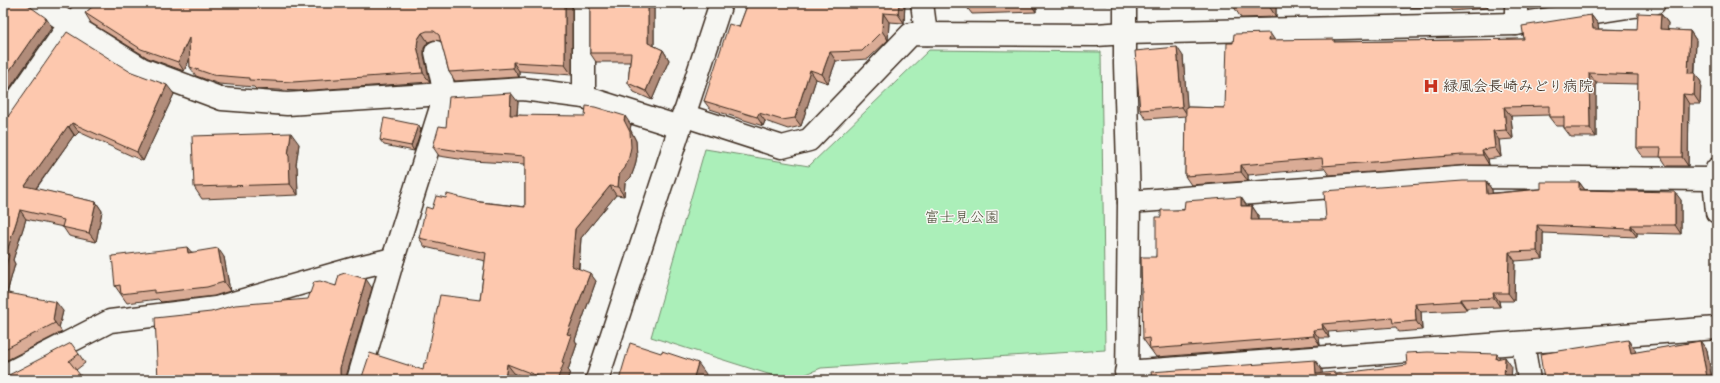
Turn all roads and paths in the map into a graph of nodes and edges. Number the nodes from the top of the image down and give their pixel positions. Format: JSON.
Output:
{"nodes":[{"id":1,"x":39,"y":3,"type":"edge"},
{"id":2,"x":95,"y":3,"type":"edge"},
{"id":3,"x":584,"y":3,"type":"edge"},
{"id":4,"x":721,"y":3,"type":"edge"},
{"id":5,"x":922,"y":3,"type":"edge"},
{"id":6,"x":1125,"y":3,"type":"edge"},
{"id":7,"x":1654,"y":3,"type":"edge"},
{"id":8,"x":1516,"y":14,"type":"edge"},
{"id":9,"x":70,"y":24,"type":"junction"},
{"id":10,"x":1125,"y":33,"type":"junction"},
{"id":11,"x":926,"y":34,"type":"junction"},
{"id":12,"x":436,"y":52,"type":"dead end"},
{"id":13,"x":445,"y":95,"type":"junction"},
{"id":14,"x":584,"y":97,"type":"junction"},
{"id":15,"x":3,"y":120,"type":"edge"},
{"id":16,"x":681,"y":121,"type":"junction"},
{"id":17,"x":1715,"y":174,"type":"edge"},
{"id":18,"x":1128,"y":202,"type":"junction"},
{"id":19,"x":1717,"y":212,"type":"edge"},
{"id":20,"x":393,"y":259,"type":"junction"},
{"id":21,"x":1717,"y":328,"type":"edge"},
{"id":22,"x":1522,"y":343,"type":"junction"},
{"id":23,"x":3,"y":376,"type":"edge"},
{"id":24,"x":1126,"y":376,"type":"edge"},
{"id":25,"x":358,"y":380,"type":"edge"},
{"id":26,"x":597,"y":380,"type":"edge"},
{"id":27,"x":1529,"y":380,"type":"edge"}],
"edges":[{"from":1,"to":9,"type":"street"},
{"from":2,"to":9,"type":"street"},
{"from":3,"to":14,"type":"street"},
{"from":4,"to":16,"type":"street"},
{"from":5,"to":11,"type":"street"},
{"from":6,"to":10,"type":"street"},
{"from":7,"to":8,"type":"street"},
{"from":8,"to":10,"type":"street"},
{"from":9,"to":13,"type":"street"},
{"from":9,"to":15,"type":"street"},
{"from":10,"to":11,"type":"street"},
{"from":10,"to":18,"type":"street"},
{"from":11,"to":16,"type":"street"},
{"from":12,"to":13,"type":"street"},
{"from":13,"to":14,"type":"street"},
{"from":13,"to":20,"type":"street"},
{"from":14,"to":16,"type":"street"},
{"from":16,"to":26,"type":"street"},
{"from":17,"to":18,"type":"street"},
{"from":17,"to":19,"type":"street"},
{"from":18,"to":24,"type":"street"},
{"from":20,"to":23,"type":"street"},
{"from":20,"to":25,"type":"street"},
{"from":21,"to":22,"type":"street"},
{"from":22,"to":24,"type":"street"},
{"from":22,"to":27,"type":"street"}]}
